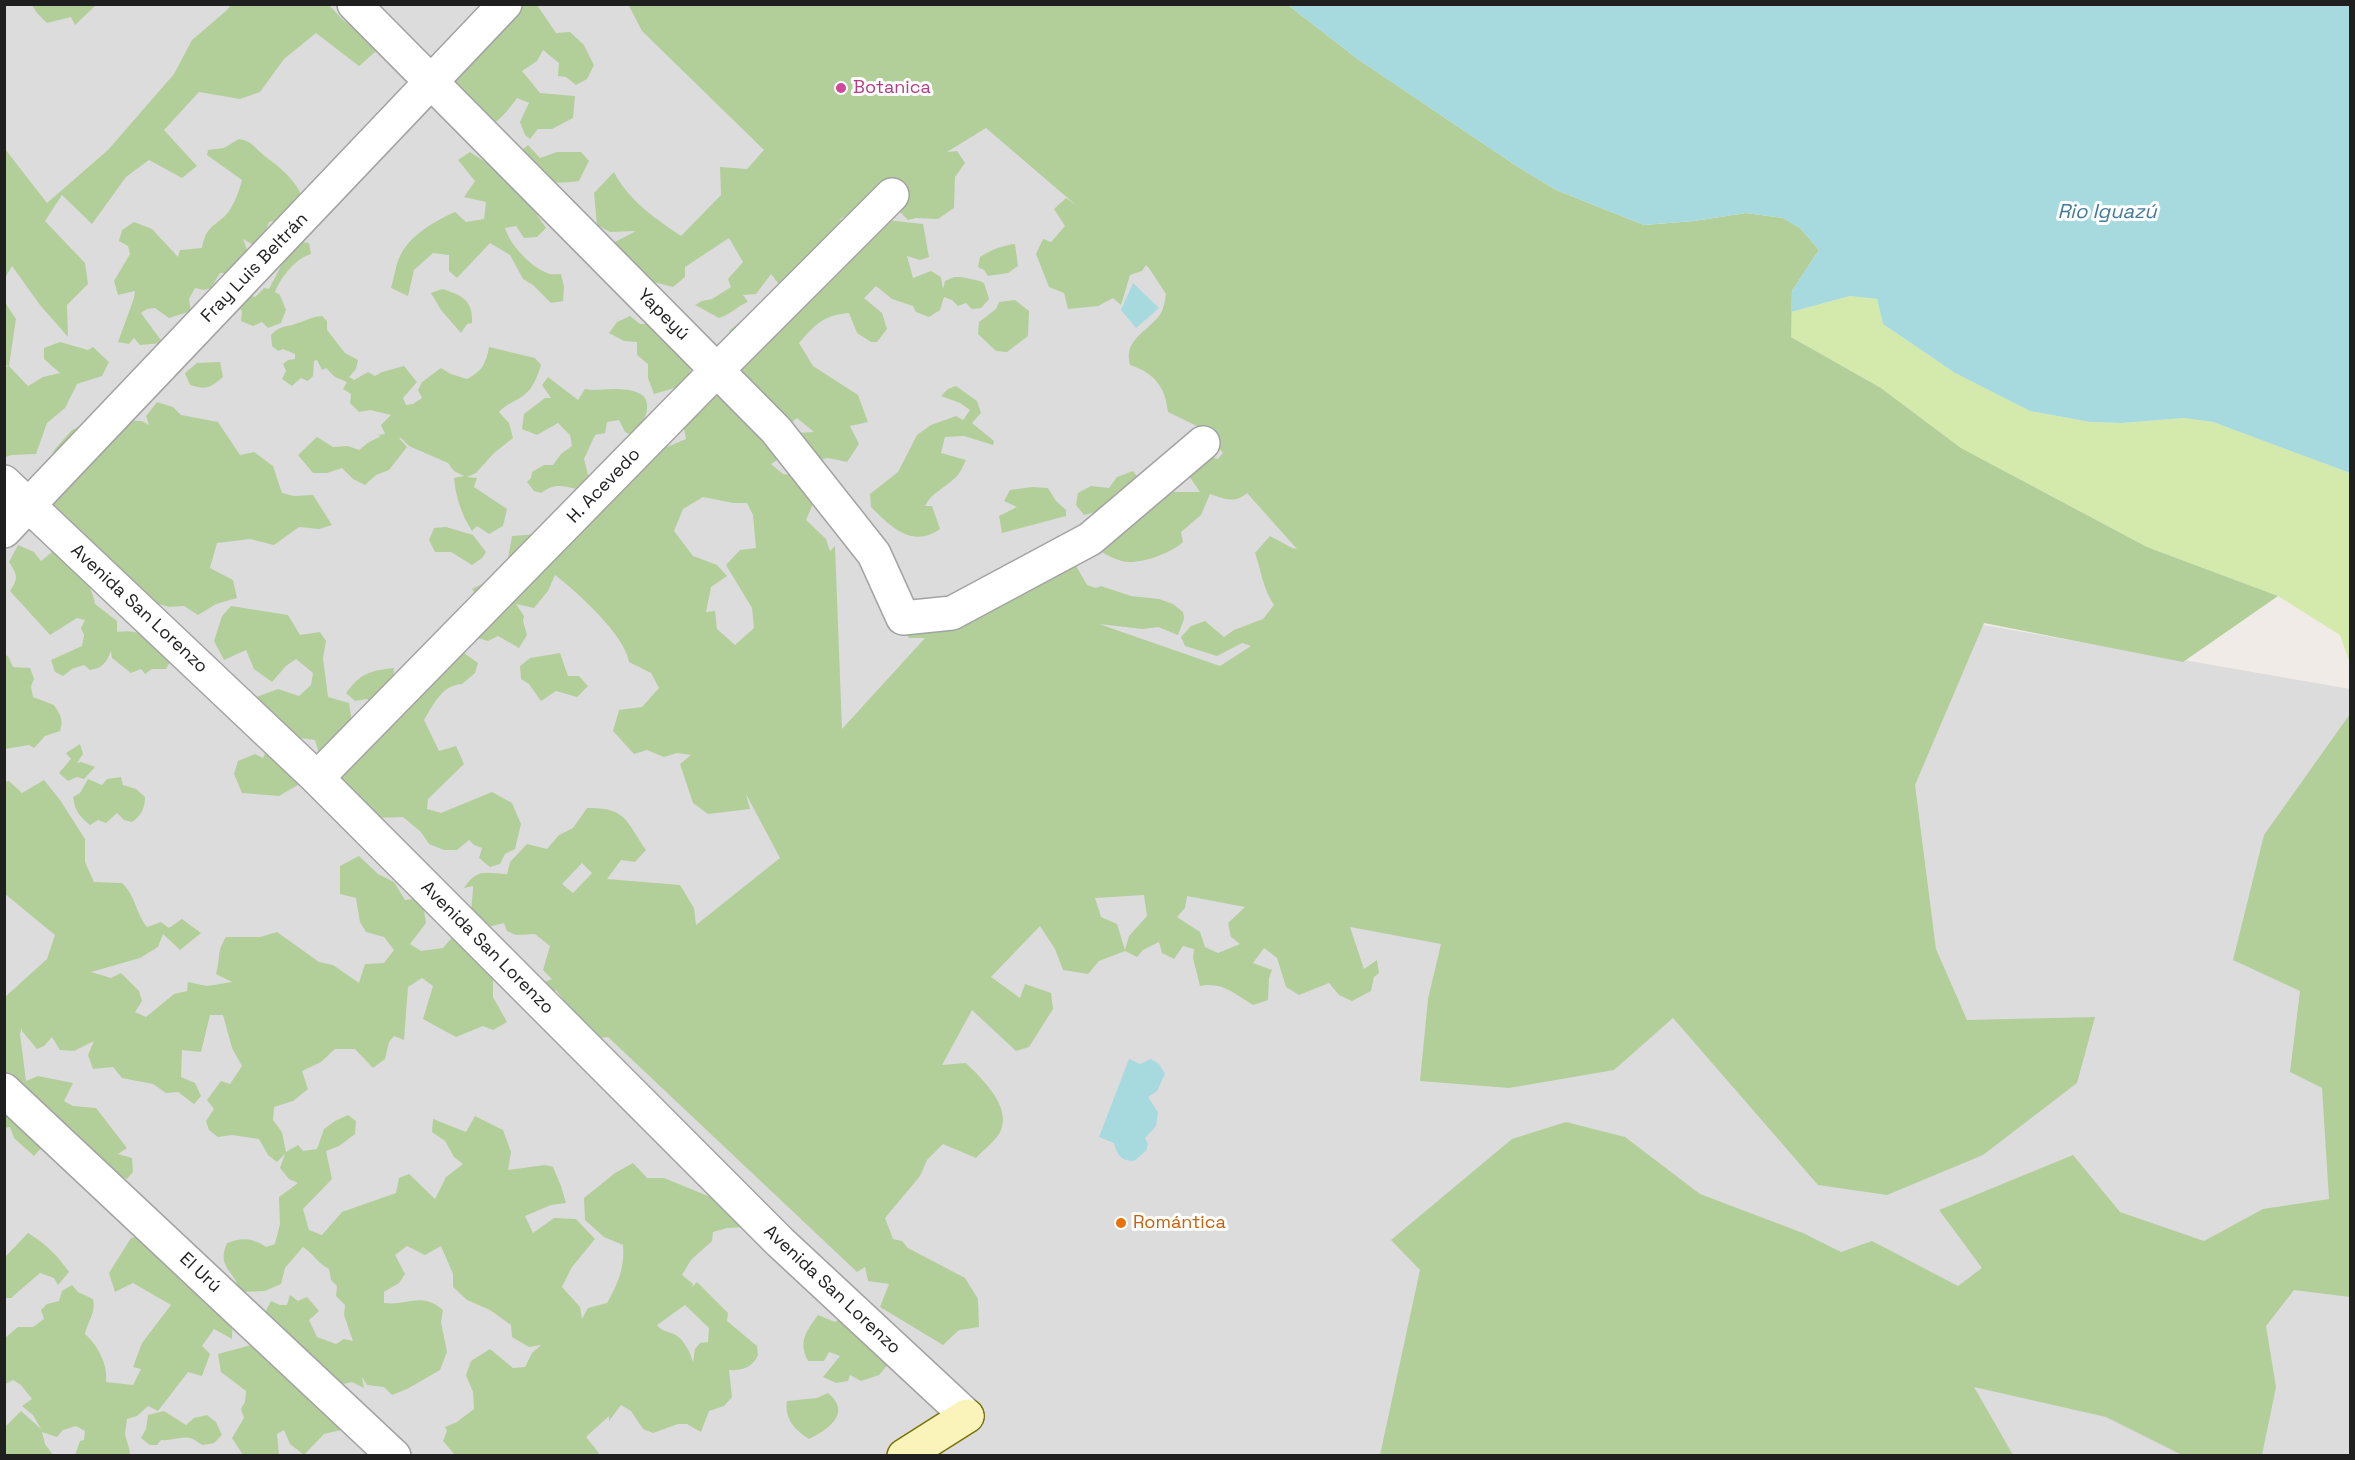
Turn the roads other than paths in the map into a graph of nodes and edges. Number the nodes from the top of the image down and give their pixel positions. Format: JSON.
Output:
{"nodes":[{"id":1,"x":354,"y":4,"type":"edge"},
{"id":2,"x":505,"y":4,"type":"edge"},
{"id":3,"x":430,"y":83,"type":"junction"},
{"id":4,"x":892,"y":195,"type":"dead end"},
{"id":5,"x":718,"y":369,"type":"junction"},
{"id":6,"x":1203,"y":443,"type":"dead end"},
{"id":7,"x":4,"y":482,"type":"edge"},
{"id":8,"x":29,"y":506,"type":"junction"},
{"id":9,"x":4,"y":531,"type":"edge"},
{"id":10,"x":317,"y":777,"type":"junction"},
{"id":11,"x":4,"y":1090,"type":"edge"},
{"id":12,"x":967,"y":1416,"type":"joint"},
{"id":13,"x":394,"y":1455,"type":"edge"},
{"id":14,"x":904,"y":1455,"type":"edge"}],
"edges":[{"from":1,"to":3,"type":"street","name":"Yapeyú"},
{"from":2,"to":3,"type":"street","name":"Fray Luis Beltrán"},
{"from":3,"to":5,"type":"street","name":"Yapeyú"},
{"from":3,"to":8,"type":"street","name":"Fray Luis Beltrán"},
{"from":4,"to":5,"type":"street","name":"H. Acevedo"},
{"from":5,"to":6,"type":"street","name":"Yapeyú"},
{"from":5,"to":10,"type":"street","name":"H. Acevedo"},
{"from":7,"to":8,"type":"street","name":"Avenida San Lorenzo"},
{"from":8,"to":9,"type":"street","name":"Fray Luis Beltrán"},
{"from":8,"to":10,"type":"street","name":"Avenida San Lorenzo"},
{"from":10,"to":12,"type":"street","name":"Avenida San Lorenzo"},
{"from":11,"to":13,"type":"street","name":"El Urú"},
{"from":12,"to":14,"type":"main road"}]}
